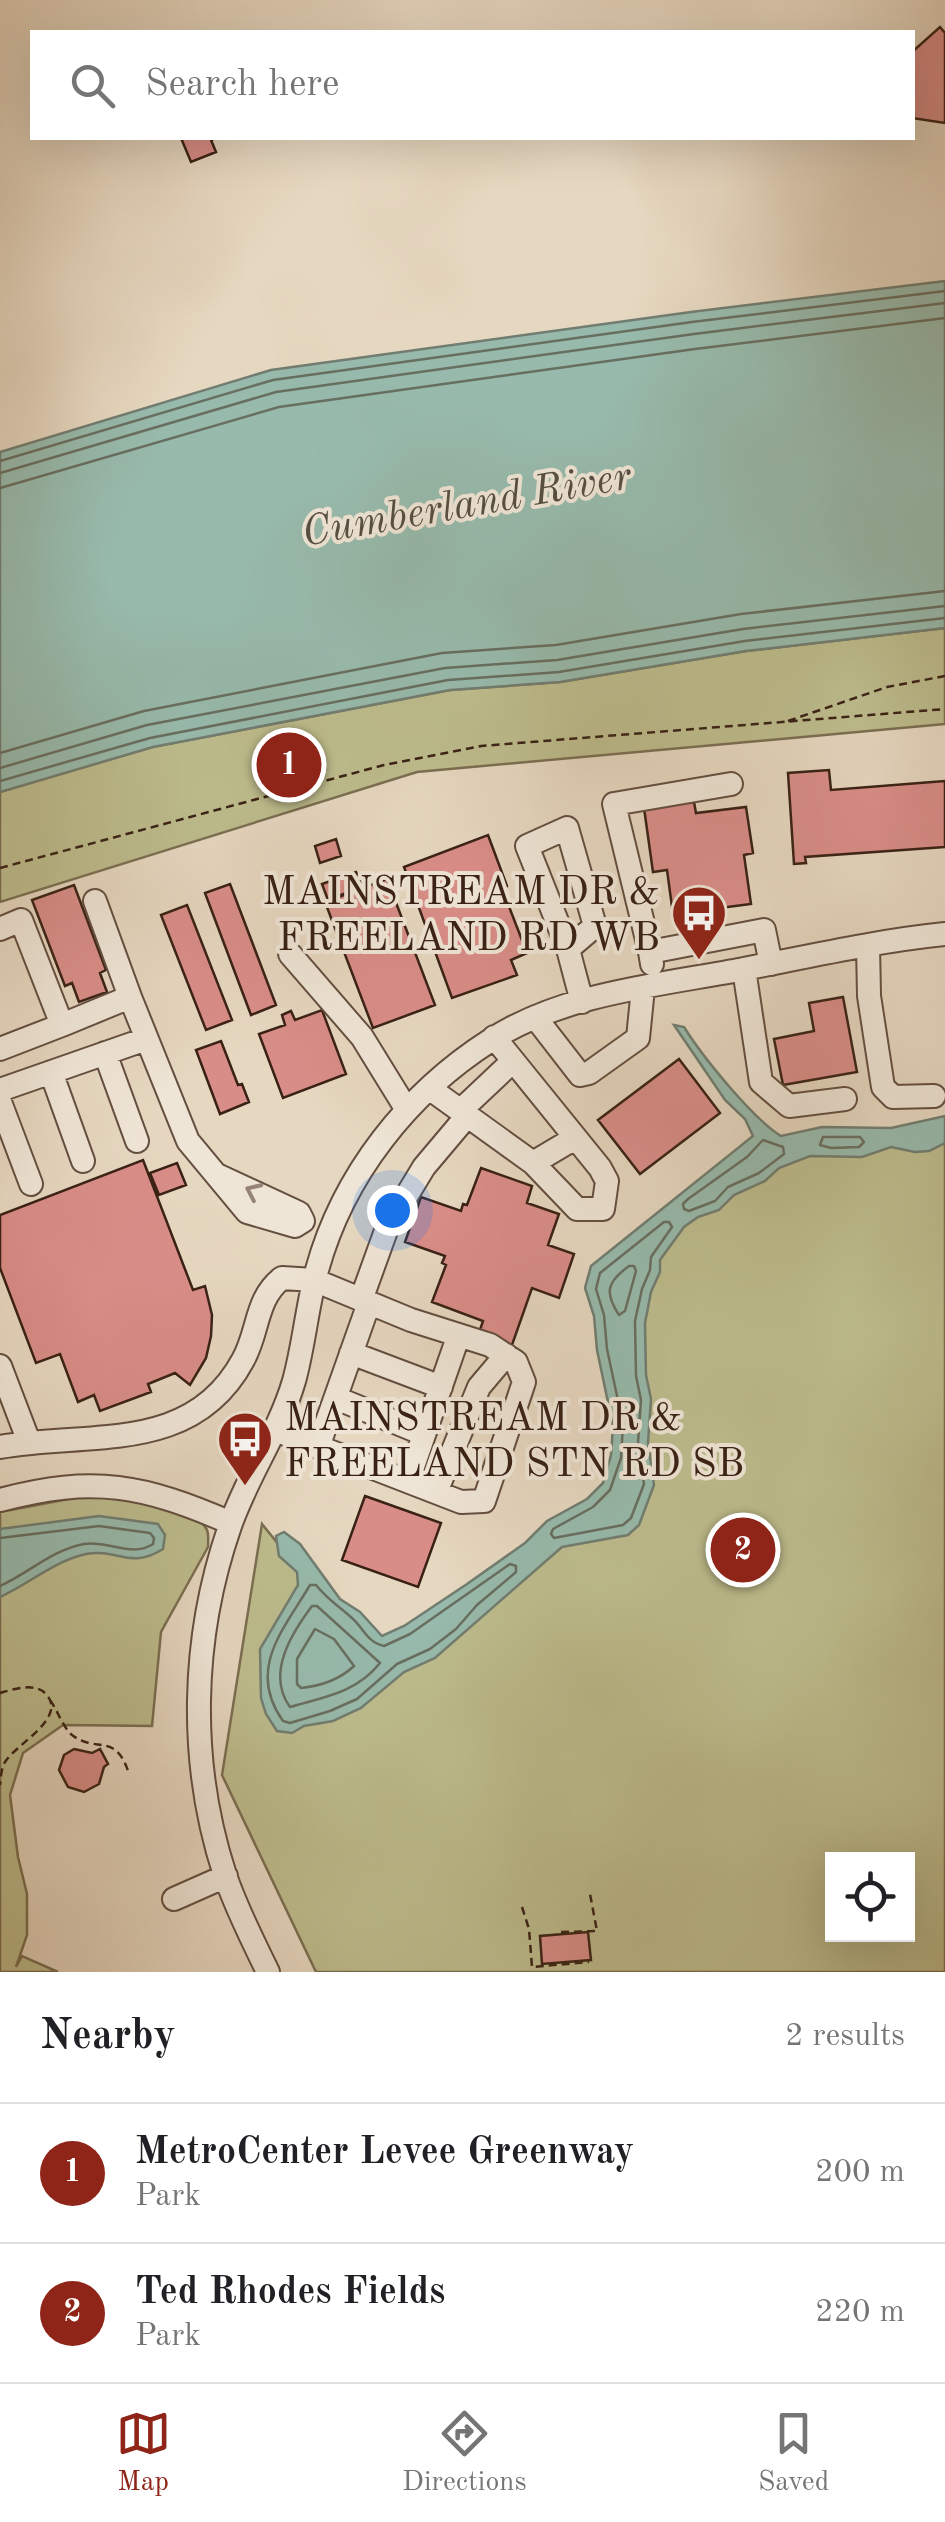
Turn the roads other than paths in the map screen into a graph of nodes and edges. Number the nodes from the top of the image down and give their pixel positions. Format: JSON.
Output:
{"nodes":[{"id":1,"x":731,"y":784,"type":"dead end"},
{"id":2,"x":95,"y":902,"type":"dead end"},
{"id":3,"x":0,"y":929,"type":"edge"},
{"id":4,"x":945,"y":934,"type":"edge"},
{"id":5,"x":868,"y":945,"type":"junction"},
{"id":6,"x":568,"y":950,"type":"junction"},
{"id":7,"x":650,"y":952,"type":"junction"},
{"id":8,"x":290,"y":954,"type":"dead end"},
{"id":9,"x":771,"y":964,"type":"junction"},
{"id":10,"x":744,"y":969,"type":"junction"},
{"id":11,"x":649,"y":987,"type":"junction"},
{"id":12,"x":130,"y":997,"type":"junction"},
{"id":13,"x":582,"y":1002,"type":"junction"},
{"id":14,"x":535,"y":1018,"type":"junction"},
{"id":15,"x":62,"y":1025,"type":"junction"},
{"id":16,"x":494,"y":1038,"type":"junction"},
{"id":17,"x":146,"y":1039,"type":"junction"},
{"id":18,"x":0,"y":1049,"type":"edge"},
{"id":19,"x":105,"y":1053,"type":"junction"},
{"id":20,"x":513,"y":1061,"type":"junction"},
{"id":21,"x":51,"y":1072,"type":"junction"},
{"id":22,"x":429,"y":1088,"type":"junction"},
{"id":23,"x":0,"y":1090,"type":"edge"},
{"id":24,"x":934,"y":1096,"type":"dead end"},
{"id":25,"x":845,"y":1099,"type":"dead end"},
{"id":26,"x":0,"y":1102,"type":"edge"},
{"id":27,"x":407,"y":1110,"type":"junction"},
{"id":28,"x":463,"y":1113,"type":"junction"},
{"id":29,"x":575,"y":1138,"type":"junction"},
{"id":30,"x":137,"y":1141,"type":"dead end"},
{"id":31,"x":84,"y":1161,"type":"dead end"},
{"id":32,"x":533,"y":1163,"type":"junction"},
{"id":33,"x":31,"y":1184,"type":"dead end"},
{"id":34,"x":330,"y":1231,"type":"junction"},
{"id":35,"x":314,"y":1280,"type":"junction"},
{"id":36,"x":365,"y":1302,"type":"junction"},
{"id":37,"x":458,"y":1338,"type":"junction"},
{"id":38,"x":352,"y":1353,"type":"junction"},
{"id":39,"x":506,"y":1356,"type":"junction"},
{"id":40,"x":0,"y":1366,"type":"edge"},
{"id":41,"x":441,"y":1387,"type":"junction"},
{"id":42,"x":336,"y":1398,"type":"junction"},
{"id":43,"x":274,"y":1430,"type":"junction"},
{"id":44,"x":424,"y":1434,"type":"junction"},
{"id":45,"x":29,"y":1442,"type":"junction"},
{"id":46,"x":0,"y":1447,"type":"edge"},
{"id":47,"x":318,"y":1447,"type":"junction"},
{"id":48,"x":408,"y":1481,"type":"junction"},
{"id":49,"x":436,"y":1492,"type":"junction"},
{"id":50,"x":0,"y":1500,"type":"edge"},
{"id":51,"x":231,"y":1522,"type":"junction"},
{"id":52,"x":226,"y":1876,"type":"junction"},
{"id":53,"x":174,"y":1899,"type":"dead end"},
{"id":54,"x":268,"y":1972,"type":"edge"}],
"edges":[{"from":1,"to":7,"type":"street"},
{"from":2,"to":12,"type":"street"},
{"from":3,"to":15,"type":"street"},
{"from":4,"to":5,"type":"street"},
{"from":5,"to":9,"type":"street"},
{"from":5,"to":24,"type":"street"},
{"from":6,"to":6,"type":"street"},
{"from":6,"to":13,"type":"street"},
{"from":7,"to":9,"type":"street"},
{"from":7,"to":11,"type":"street"},
{"from":8,"to":27,"type":"street"},
{"from":9,"to":10,"type":"street"},
{"from":10,"to":11,"type":"street"},
{"from":10,"to":25,"type":"street"},
{"from":11,"to":13,"type":"street"},
{"from":11,"to":14,"type":"street"},
{"from":12,"to":15,"type":"street"},
{"from":12,"to":17,"type":"street"},
{"from":13,"to":14,"type":"street"},
{"from":14,"to":16,"type":"street"},
{"from":15,"to":18,"type":"street"},
{"from":16,"to":20,"type":"street"},
{"from":16,"to":22,"type":"street"},
{"from":17,"to":19,"type":"street"},
{"from":17,"to":34,"type":"street"},
{"from":19,"to":21,"type":"street"},
{"from":19,"to":30,"type":"street"},
{"from":20,"to":28,"type":"street"},
{"from":20,"to":29,"type":"street"},
{"from":21,"to":23,"type":"street"},
{"from":21,"to":31,"type":"street"},
{"from":22,"to":27,"type":"street"},
{"from":22,"to":28,"type":"street"},
{"from":26,"to":33,"type":"street"},
{"from":27,"to":34,"type":"street"},
{"from":28,"to":32,"type":"street"},
{"from":28,"to":36,"type":"street"},
{"from":29,"to":32,"type":"street"},
{"from":29,"to":32,"type":"street"},
{"from":34,"to":35,"type":"street"},
{"from":35,"to":36,"type":"street"},
{"from":35,"to":43,"type":"street"},
{"from":35,"to":45,"type":"street"},
{"from":36,"to":37,"type":"street"},
{"from":36,"to":38,"type":"street"},
{"from":37,"to":39,"type":"street"},
{"from":37,"to":41,"type":"street"},
{"from":38,"to":41,"type":"street"},
{"from":38,"to":42,"type":"street"},
{"from":39,"to":49,"type":"street"},
{"from":39,"to":49,"type":"street"},
{"from":40,"to":45,"type":"street"},
{"from":41,"to":44,"type":"street"},
{"from":42,"to":44,"type":"street"},
{"from":42,"to":47,"type":"street"},
{"from":43,"to":47,"type":"street"},
{"from":43,"to":51,"type":"street"},
{"from":44,"to":48,"type":"street"},
{"from":45,"to":46,"type":"street"},
{"from":47,"to":48,"type":"street"},
{"from":48,"to":49,"type":"street"},
{"from":50,"to":51,"type":"street"},
{"from":51,"to":52,"type":"street"},
{"from":52,"to":53,"type":"street"},
{"from":52,"to":54,"type":"street"}]}
